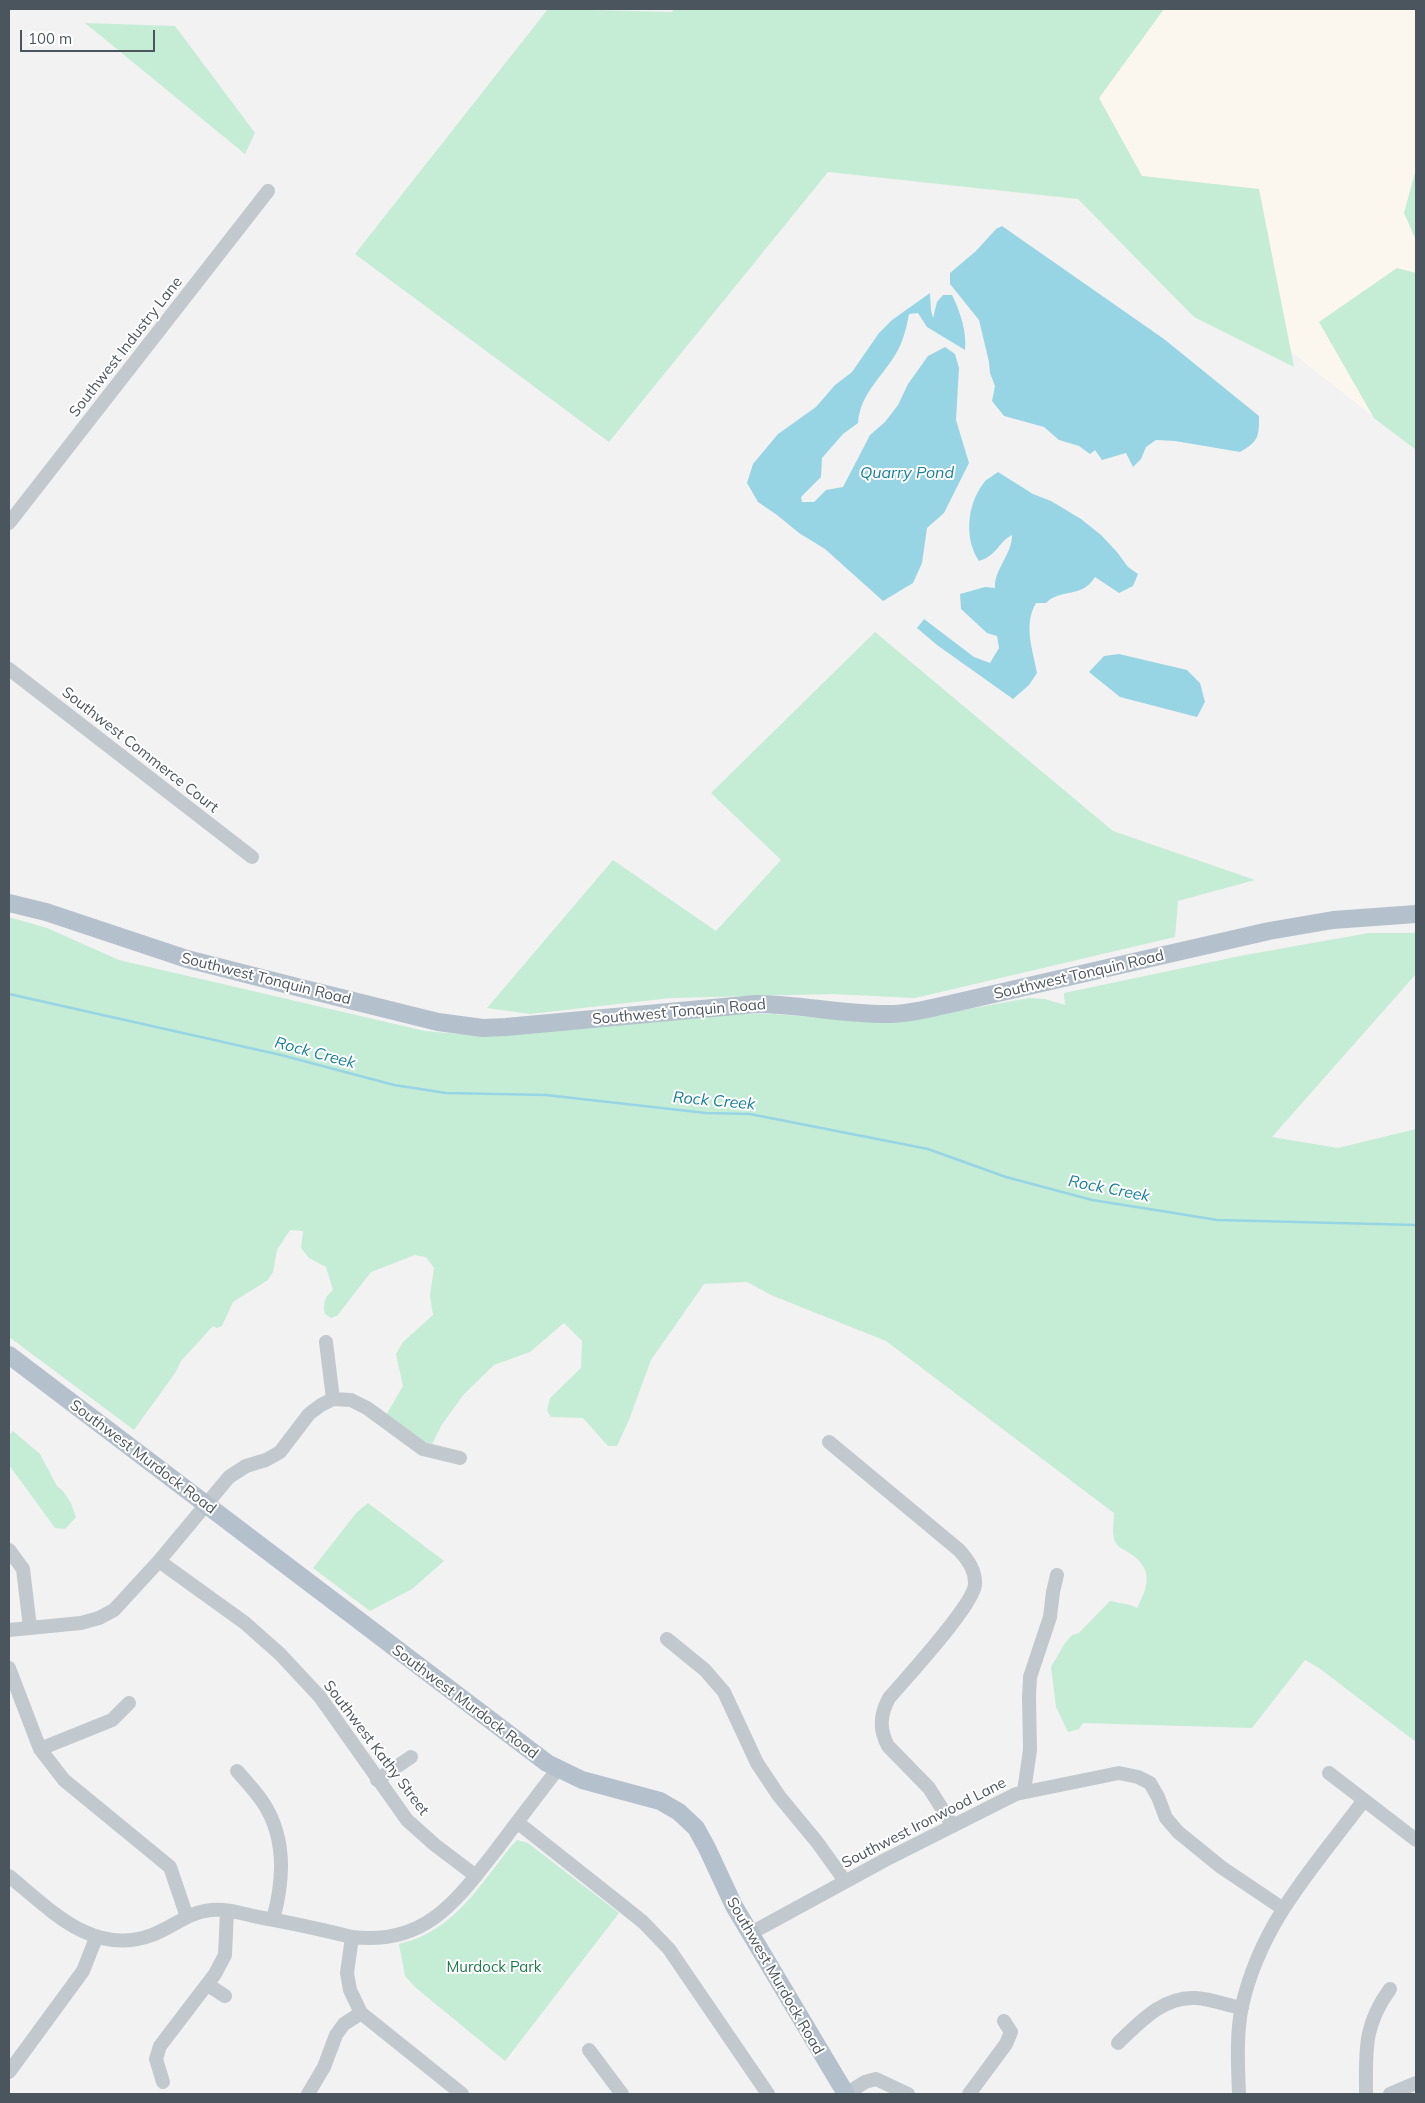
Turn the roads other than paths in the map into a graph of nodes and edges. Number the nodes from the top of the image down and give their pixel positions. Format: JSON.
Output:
{"nodes":[{"id":1,"x":268,"y":191,"type":"dead end"},
{"id":2,"x":9,"y":523,"type":"edge"},
{"id":3,"x":9,"y":669,"type":"edge"},
{"id":4,"x":252,"y":857,"type":"dead end"},
{"id":5,"x":9,"y":903,"type":"edge"},
{"id":6,"x":1416,"y":914,"type":"edge"},
{"id":7,"x":326,"y":1342,"type":"dead end"},
{"id":8,"x":9,"y":1355,"type":"edge"},
{"id":9,"x":333,"y":1399,"type":"junction"},
{"id":10,"x":829,"y":1442,"type":"dead end"},
{"id":11,"x":460,"y":1458,"type":"dead end"},
{"id":12,"x":207,"y":1504,"type":"junction"},
{"id":13,"x":9,"y":1550,"type":"edge"},
{"id":14,"x":159,"y":1561,"type":"junction"},
{"id":15,"x":1058,"y":1575,"type":"dead end"},
{"id":16,"x":30,"y":1627,"type":"junction"},
{"id":17,"x":9,"y":1630,"type":"edge"},
{"id":18,"x":667,"y":1639,"type":"dead end"},
{"id":19,"x":9,"y":1668,"type":"edge"},
{"id":20,"x":129,"y":1703,"type":"dead end"},
{"id":21,"x":40,"y":1749,"type":"junction"},
{"id":22,"x":411,"y":1757,"type":"dead end"},
{"id":23,"x":557,"y":1770,"type":"junction"},
{"id":24,"x":238,"y":1772,"type":"dead end"},
{"id":25,"x":1329,"y":1773,"type":"dead end"},
{"id":26,"x":377,"y":1780,"type":"junction"},
{"id":27,"x":1024,"y":1791,"type":"junction"},
{"id":28,"x":1364,"y":1800,"type":"junction"},
{"id":29,"x":517,"y":1822,"type":"junction"},
{"id":30,"x":953,"y":1826,"type":"junction"},
{"id":31,"x":1416,"y":1840,"type":"edge"},
{"id":32,"x":9,"y":1876,"type":"edge"},
{"id":33,"x":476,"y":1876,"type":"junction"},
{"id":34,"x":845,"y":1881,"type":"junction"},
{"id":35,"x":1282,"y":1908,"type":"junction"},
{"id":36,"x":227,"y":1911,"type":"junction"},
{"id":37,"x":186,"y":1917,"type":"junction"},
{"id":38,"x":273,"y":1919,"type":"junction"},
{"id":39,"x":751,"y":1934,"type":"junction"},
{"id":40,"x":352,"y":1937,"type":"junction"},
{"id":41,"x":96,"y":1938,"type":"junction"},
{"id":42,"x":208,"y":1985,"type":"junction"},
{"id":43,"x":1390,"y":1989,"type":"dead end"},
{"id":44,"x":225,"y":1996,"type":"dead end"},
{"id":45,"x":1242,"y":2008,"type":"junction"},
{"id":46,"x":361,"y":2013,"type":"junction"},
{"id":47,"x":1004,"y":2020,"type":"dead end"},
{"id":48,"x":1118,"y":2043,"type":"dead end"},
{"id":49,"x":589,"y":2050,"type":"dead end"},
{"id":50,"x":9,"y":2072,"type":"edge"},
{"id":51,"x":163,"y":2082,"type":"dead end"},
{"id":52,"x":1416,"y":2083,"type":"edge"},
{"id":53,"x":308,"y":2094,"type":"edge"},
{"id":54,"x":462,"y":2094,"type":"edge"},
{"id":55,"x":622,"y":2094,"type":"edge"},
{"id":56,"x":768,"y":2094,"type":"edge"},
{"id":57,"x":846,"y":2094,"type":"edge"},
{"id":58,"x":908,"y":2094,"type":"edge"},
{"id":59,"x":969,"y":2094,"type":"edge"},
{"id":60,"x":1238,"y":2094,"type":"edge"},
{"id":61,"x":1366,"y":2094,"type":"edge"},
{"id":62,"x":1390,"y":2094,"type":"edge"}],
"edges":[{"from":1,"to":2,"type":"street","name":"Southwest Industry Lane"},
{"from":3,"to":4,"type":"street","name":"Southwest Commerce Court"},
{"from":5,"to":6,"type":"main road","name":"Southwest Tonquin Road"},
{"from":7,"to":9,"type":"street"},
{"from":8,"to":12,"type":"main road","name":"Southwest Murdock Road"},
{"from":9,"to":11,"type":"street"},
{"from":9,"to":12,"type":"street"},
{"from":10,"to":30,"type":"street"},
{"from":12,"to":14,"type":"street"},
{"from":12,"to":23,"type":"main road","name":"Southwest Murdock Road"},
{"from":13,"to":16,"type":"street"},
{"from":14,"to":16,"type":"street"},
{"from":14,"to":26,"type":"street","name":"Southwest Kathy Street"},
{"from":15,"to":27,"type":"street","name":"Southwest Ironwood Lane"},
{"from":16,"to":17,"type":"street"},
{"from":18,"to":34,"type":"street"},
{"from":19,"to":21,"type":"street"},
{"from":20,"to":21,"type":"street"},
{"from":21,"to":37,"type":"street"},
{"from":22,"to":26,"type":"street"},
{"from":23,"to":29,"type":"street"},
{"from":23,"to":39,"type":"main road","name":"Southwest Murdock Road"},
{"from":24,"to":38,"type":"street"},
{"from":25,"to":28,"type":"street"},
{"from":26,"to":33,"type":"street","name":"Southwest Kathy Street"},
{"from":27,"to":30,"type":"street","name":"Southwest Ironwood Lane"},
{"from":27,"to":35,"type":"street"},
{"from":28,"to":31,"type":"street"},
{"from":28,"to":35,"type":"street"},
{"from":29,"to":33,"type":"street"},
{"from":29,"to":56,"type":"street"},
{"from":30,"to":34,"type":"street","name":"Southwest Ironwood Lane"},
{"from":32,"to":41,"type":"street"},
{"from":33,"to":40,"type":"street"},
{"from":34,"to":39,"type":"street","name":"Southwest Ironwood Lane"},
{"from":35,"to":45,"type":"street"},
{"from":36,"to":37,"type":"street"},
{"from":36,"to":38,"type":"street"},
{"from":36,"to":42,"type":"street"},
{"from":37,"to":41,"type":"street"},
{"from":38,"to":40,"type":"street"},
{"from":39,"to":57,"type":"main road","name":"Southwest Murdock Road"},
{"from":40,"to":46,"type":"street"},
{"from":41,"to":50,"type":"street"},
{"from":42,"to":44,"type":"street"},
{"from":42,"to":51,"type":"street"},
{"from":43,"to":61,"type":"street"},
{"from":45,"to":48,"type":"street"},
{"from":45,"to":60,"type":"street"},
{"from":46,"to":53,"type":"street"},
{"from":46,"to":54,"type":"street"},
{"from":47,"to":59,"type":"street"},
{"from":49,"to":55,"type":"street"},
{"from":52,"to":62,"type":"street"},
{"from":57,"to":58,"type":"street"}]}
